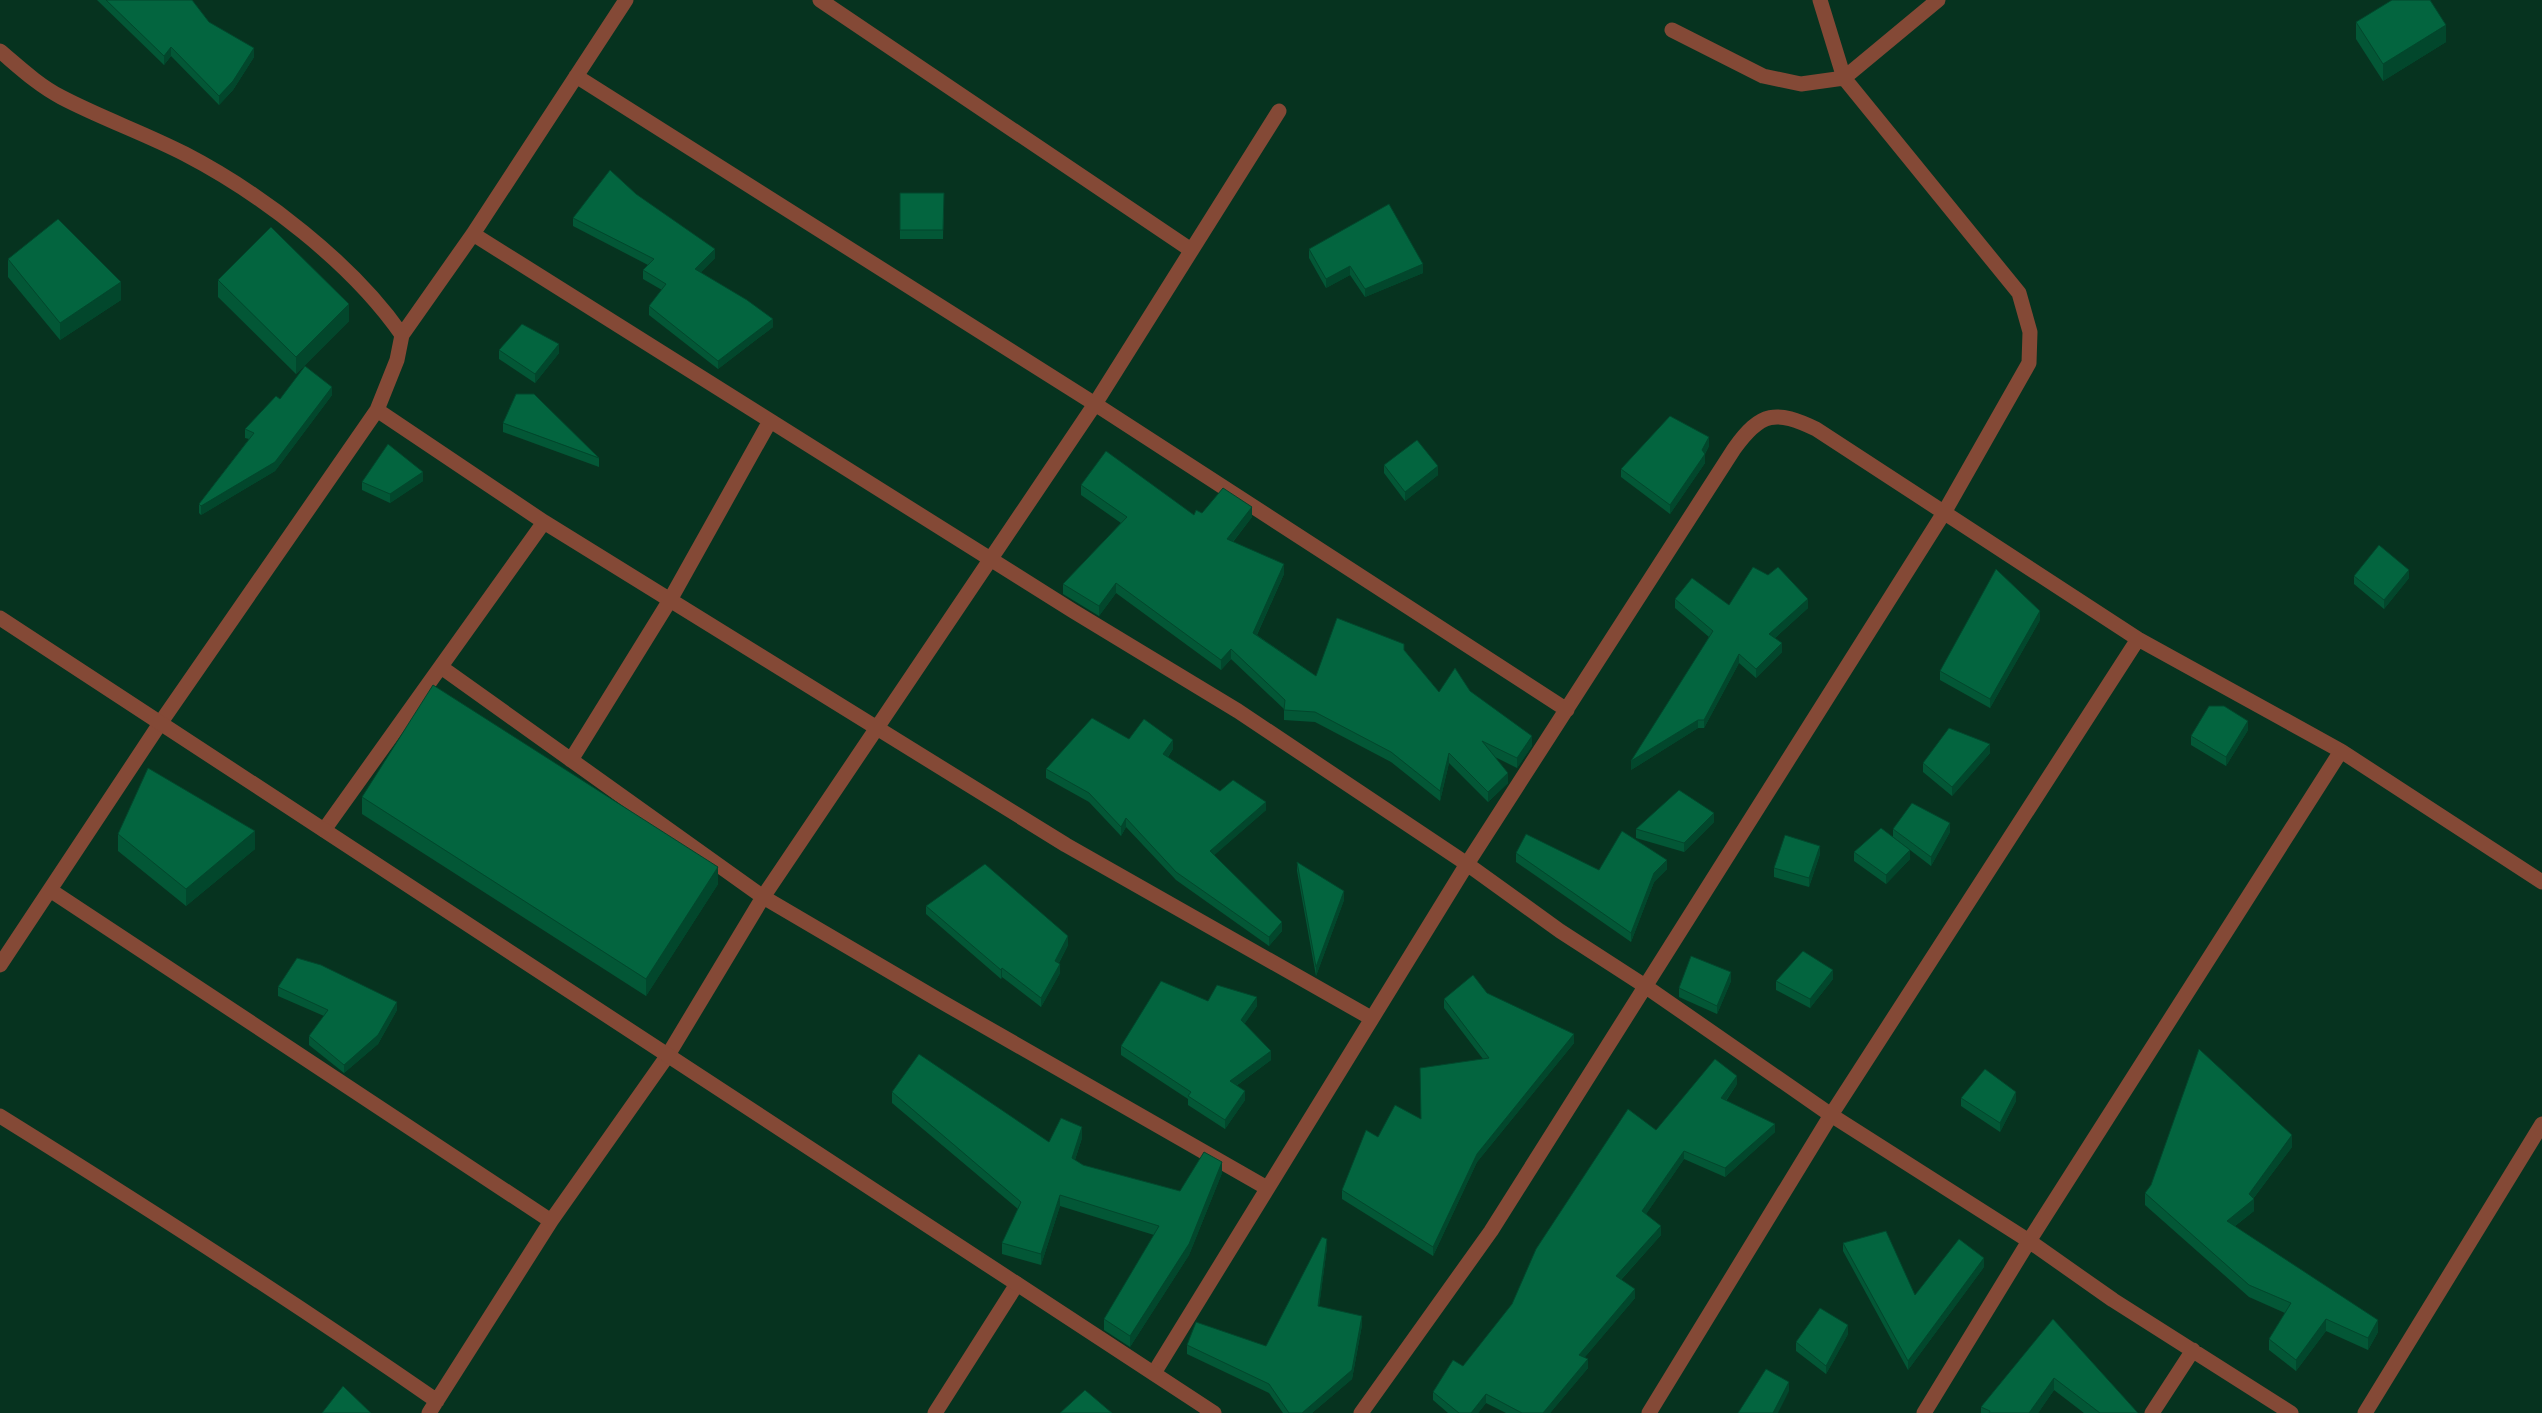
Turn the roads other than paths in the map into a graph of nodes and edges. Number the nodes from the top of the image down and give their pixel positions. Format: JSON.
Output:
{"nodes":[{"id":1,"x":626,"y":0,"type":"edge"},
{"id":2,"x":820,"y":0,"type":"edge"},
{"id":3,"x":1820,"y":0,"type":"edge"},
{"id":4,"x":1938,"y":0,"type":"edge"},
{"id":5,"x":1672,"y":30,"type":"dead end"},
{"id":6,"x":0,"y":51,"type":"edge"},
{"id":7,"x":576,"y":76,"type":"junction"},
{"id":8,"x":1844,"y":78,"type":"junction"},
{"id":9,"x":1279,"y":111,"type":"dead end"},
{"id":10,"x":473,"y":234,"type":"junction"},
{"id":11,"x":1192,"y":250,"type":"junction"},
{"id":12,"x":402,"y":335,"type":"junction"},
{"id":13,"x":1095,"y":404,"type":"junction"},
{"id":14,"x":377,"y":410,"type":"junction"},
{"id":15,"x":770,"y":421,"type":"junction"},
{"id":16,"x":1945,"y":512,"type":"junction"},
{"id":17,"x":544,"y":522,"type":"junction"},
{"id":18,"x":990,"y":558,"type":"junction"},
{"id":19,"x":670,"y":600,"type":"junction"},
{"id":20,"x":0,"y":618,"type":"edge"},
{"id":21,"x":2138,"y":640,"type":"junction"},
{"id":22,"x":441,"y":667,"type":"junction"},
{"id":23,"x":1567,"y":710,"type":"junction"},
{"id":24,"x":160,"y":722,"type":"junction"},
{"id":25,"x":876,"y":728,"type":"junction"},
{"id":26,"x":2341,"y":752,"type":"junction"},
{"id":27,"x":571,"y":760,"type":"junction"},
{"id":28,"x":324,"y":830,"type":"junction"},
{"id":29,"x":1467,"y":864,"type":"junction"},
{"id":30,"x":2542,"y":882,"type":"edge"},
{"id":31,"x":50,"y":890,"type":"junction"},
{"id":32,"x":764,"y":897,"type":"junction"},
{"id":33,"x":0,"y":966,"type":"edge"},
{"id":34,"x":1645,"y":986,"type":"junction"},
{"id":35,"x":1371,"y":1018,"type":"junction"},
{"id":36,"x":668,"y":1055,"type":"junction"},
{"id":37,"x":1831,"y":1115,"type":"junction"},
{"id":38,"x":0,"y":1116,"type":"edge"},
{"id":39,"x":2542,"y":1124,"type":"edge"},
{"id":40,"x":1268,"y":1188,"type":"junction"},
{"id":41,"x":551,"y":1221,"type":"junction"},
{"id":42,"x":2029,"y":1241,"type":"junction"},
{"id":43,"x":1017,"y":1284,"type":"junction"},
{"id":44,"x":2193,"y":1350,"type":"junction"},
{"id":45,"x":1154,"y":1373,"type":"junction"},
{"id":46,"x":433,"y":1407,"type":"edge"},
{"id":47,"x":935,"y":1413,"type":"edge"},
{"id":48,"x":1214,"y":1413,"type":"edge"},
{"id":49,"x":1360,"y":1413,"type":"edge"},
{"id":50,"x":1649,"y":1413,"type":"edge"},
{"id":51,"x":1924,"y":1413,"type":"edge"},
{"id":52,"x":2152,"y":1413,"type":"edge"},
{"id":53,"x":2291,"y":1413,"type":"edge"},
{"id":54,"x":2365,"y":1413,"type":"edge"}],
"edges":[{"from":1,"to":7,"type":"street"},
{"from":2,"to":11,"type":"street"},
{"from":3,"to":8,"type":"street"},
{"from":4,"to":8,"type":"street"},
{"from":5,"to":8,"type":"street"},
{"from":6,"to":12,"type":"street"},
{"from":7,"to":10,"type":"street"},
{"from":7,"to":13,"type":"street"},
{"from":8,"to":16,"type":"street"},
{"from":9,"to":11,"type":"street"},
{"from":10,"to":12,"type":"street"},
{"from":10,"to":15,"type":"street"},
{"from":11,"to":13,"type":"street"},
{"from":12,"to":14,"type":"street"},
{"from":13,"to":18,"type":"street"},
{"from":13,"to":23,"type":"street"},
{"from":14,"to":17,"type":"street"},
{"from":14,"to":24,"type":"street"},
{"from":15,"to":18,"type":"street"},
{"from":15,"to":19,"type":"street"},
{"from":16,"to":21,"type":"street"},
{"from":16,"to":23,"type":"street"},
{"from":16,"to":34,"type":"street"},
{"from":17,"to":19,"type":"street"},
{"from":17,"to":22,"type":"street"},
{"from":18,"to":25,"type":"street"},
{"from":18,"to":29,"type":"street"},
{"from":19,"to":25,"type":"street"},
{"from":19,"to":27,"type":"street"},
{"from":20,"to":24,"type":"street"},
{"from":21,"to":26,"type":"street"},
{"from":21,"to":37,"type":"street"},
{"from":22,"to":27,"type":"street"},
{"from":22,"to":28,"type":"street"},
{"from":23,"to":29,"type":"street"},
{"from":24,"to":28,"type":"street"},
{"from":24,"to":31,"type":"street"},
{"from":25,"to":32,"type":"street"},
{"from":25,"to":35,"type":"street"},
{"from":26,"to":30,"type":"street"},
{"from":26,"to":42,"type":"street"},
{"from":27,"to":32,"type":"street"},
{"from":28,"to":36,"type":"street"},
{"from":29,"to":34,"type":"street"},
{"from":29,"to":35,"type":"street"},
{"from":31,"to":33,"type":"street"},
{"from":31,"to":41,"type":"street"},
{"from":32,"to":36,"type":"street"},
{"from":32,"to":40,"type":"street"},
{"from":34,"to":37,"type":"street"},
{"from":34,"to":49,"type":"street"},
{"from":35,"to":40,"type":"street"},
{"from":36,"to":41,"type":"street"},
{"from":36,"to":43,"type":"street"},
{"from":37,"to":42,"type":"street"},
{"from":37,"to":50,"type":"street"},
{"from":38,"to":46,"type":"street"},
{"from":39,"to":54,"type":"street"},
{"from":40,"to":45,"type":"street"},
{"from":41,"to":46,"type":"street"},
{"from":42,"to":44,"type":"street"},
{"from":42,"to":51,"type":"street"},
{"from":43,"to":45,"type":"street"},
{"from":43,"to":47,"type":"street"},
{"from":44,"to":52,"type":"street"},
{"from":44,"to":53,"type":"street"},
{"from":45,"to":48,"type":"street"}]}
